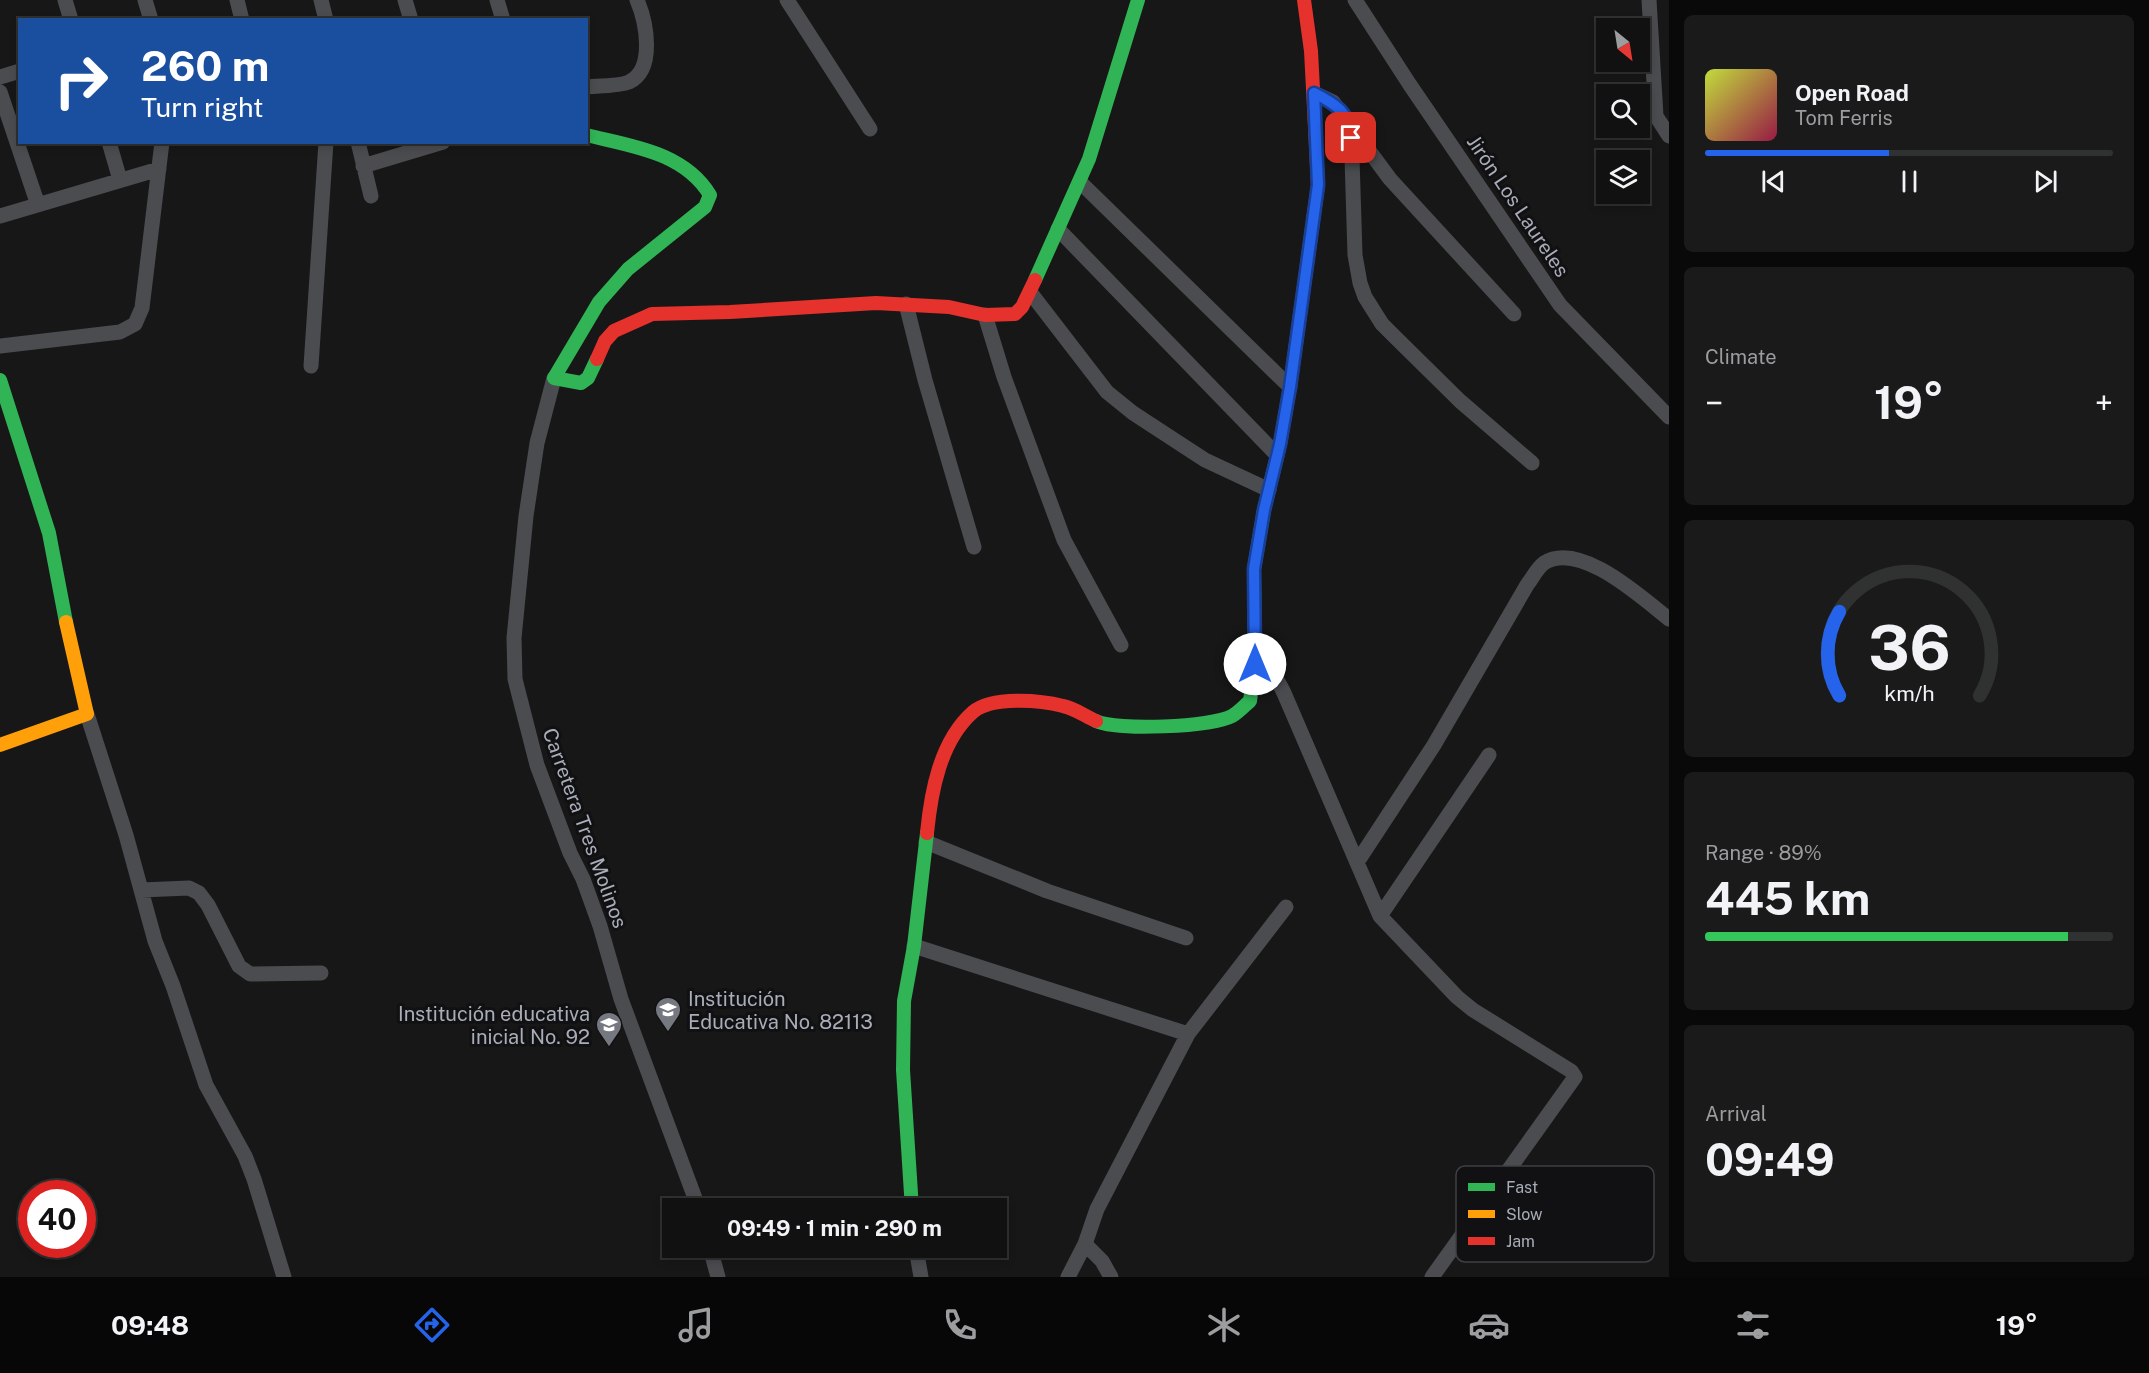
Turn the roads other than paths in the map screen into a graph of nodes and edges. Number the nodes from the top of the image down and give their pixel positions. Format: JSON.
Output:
{"nodes":[{"id":1,"x":65,"y":0,"type":"edge"},
{"id":2,"x":146,"y":0,"type":"edge"},
{"id":3,"x":237,"y":0,"type":"edge"},
{"id":4,"x":321,"y":0,"type":"edge"},
{"id":5,"x":405,"y":0,"type":"edge"},
{"id":6,"x":497,"y":0,"type":"edge"},
{"id":7,"x":637,"y":0,"type":"edge"},
{"id":8,"x":787,"y":0,"type":"edge"},
{"id":9,"x":1138,"y":0,"type":"edge"},
{"id":10,"x":1304,"y":0,"type":"edge"},
{"id":11,"x":1355,"y":0,"type":"edge"},
{"id":12,"x":1649,"y":0,"type":"edge"},
{"id":13,"x":70,"y":18,"type":"edge"},
{"id":14,"x":150,"y":18,"type":"edge"},
{"id":15,"x":242,"y":18,"type":"edge"},
{"id":16,"x":326,"y":18,"type":"edge"},
{"id":17,"x":410,"y":18,"type":"edge"},
{"id":18,"x":502,"y":18,"type":"edge"},
{"id":19,"x":18,"y":71,"type":"edge"},
{"id":20,"x":0,"y":77,"type":"edge"},
{"id":21,"x":588,"y":87,"type":"edge"},
{"id":22,"x":0,"y":92,"type":"edge"},
{"id":23,"x":1314,"y":93,"type":"junction"},
{"id":24,"x":1351,"y":125,"type":"junction"},
{"id":25,"x":870,"y":129,"type":"dead end"},
{"id":26,"x":588,"y":136,"type":"edge"},
{"id":27,"x":1669,"y":136,"type":"edge"},
{"id":28,"x":110,"y":144,"type":"edge"},
{"id":29,"x":162,"y":144,"type":"edge"},
{"id":30,"x":326,"y":144,"type":"edge"},
{"id":31,"x":358,"y":144,"type":"edge"},
{"id":32,"x":437,"y":144,"type":"edge"},
{"id":33,"x":363,"y":166,"type":"junction"},
{"id":34,"x":159,"y":169,"type":"junction"},
{"id":35,"x":120,"y":180,"type":"junction"},
{"id":36,"x":1080,"y":182,"type":"junction"},
{"id":37,"x":371,"y":196,"type":"dead end"},
{"id":38,"x":38,"y":205,"type":"junction"},
{"id":39,"x":0,"y":216,"type":"edge"},
{"id":40,"x":1058,"y":229,"type":"junction"},
{"id":41,"x":1030,"y":292,"type":"junction"},
{"id":42,"x":906,"y":304,"type":"junction"},
{"id":43,"x":1514,"y":314,"type":"dead end"},
{"id":44,"x":985,"y":315,"type":"junction"},
{"id":45,"x":0,"y":346,"type":"edge"},
{"id":46,"x":311,"y":366,"type":"dead end"},
{"id":47,"x":554,"y":378,"type":"junction"},
{"id":48,"x":0,"y":380,"type":"edge"},
{"id":49,"x":1290,"y":387,"type":"junction"},
{"id":50,"x":1669,"y":417,"type":"edge"},
{"id":51,"x":1277,"y":455,"type":"junction"},
{"id":52,"x":1532,"y":463,"type":"dead end"},
{"id":53,"x":1269,"y":490,"type":"junction"},
{"id":54,"x":974,"y":547,"type":"dead end"},
{"id":55,"x":1669,"y":619,"type":"edge"},
{"id":56,"x":1120,"y":645,"type":"dead end"},
{"id":57,"x":1255,"y":664,"type":"junction"},
{"id":58,"x":87,"y":714,"type":"junction"},
{"id":59,"x":0,"y":745,"type":"edge"},
{"id":60,"x":1489,"y":755,"type":"dead end"},
{"id":61,"x":926,"y":842,"type":"junction"},
{"id":62,"x":1358,"y":861,"type":"junction"},
{"id":63,"x":141,"y":890,"type":"junction"},
{"id":64,"x":1286,"y":907,"type":"dead end"},
{"id":65,"x":1380,"y":916,"type":"junction"},
{"id":66,"x":1186,"y":938,"type":"dead end"},
{"id":67,"x":914,"y":946,"type":"junction"},
{"id":68,"x":321,"y":973,"type":"dead end"},
{"id":69,"x":1188,"y":1034,"type":"junction"},
{"id":70,"x":1511,"y":1166,"type":"edge"},
{"id":71,"x":695,"y":1198,"type":"edge"},
{"id":72,"x":911,"y":1198,"type":"edge"},
{"id":73,"x":1456,"y":1243,"type":"edge"},
{"id":74,"x":1085,"y":1244,"type":"junction"},
{"id":75,"x":713,"y":1258,"type":"edge"},
{"id":76,"x":918,"y":1258,"type":"edge"},
{"id":77,"x":284,"y":1277,"type":"edge"},
{"id":78,"x":718,"y":1277,"type":"edge"},
{"id":79,"x":921,"y":1277,"type":"edge"},
{"id":80,"x":1068,"y":1277,"type":"edge"},
{"id":81,"x":1111,"y":1277,"type":"edge"},
{"id":82,"x":1432,"y":1277,"type":"edge"}],
"edges":[{"from":1,"to":13,"type":"street"},
{"from":2,"to":14,"type":"street"},
{"from":3,"to":15,"type":"street"},
{"from":4,"to":16,"type":"street"},
{"from":5,"to":17,"type":"street"},
{"from":6,"to":18,"type":"street"},
{"from":7,"to":21,"type":"street"},
{"from":8,"to":25,"type":"street"},
{"from":9,"to":36,"type":"street"},
{"from":10,"to":23,"type":"street"},
{"from":11,"to":50,"type":"street","name":"Jirón Los Laureles"},
{"from":12,"to":27,"type":"street"},
{"from":19,"to":20,"type":"street"},
{"from":22,"to":38,"type":"street"},
{"from":23,"to":24,"type":"street"},
{"from":23,"to":49,"type":"street"},
{"from":24,"to":43,"type":"street"},
{"from":24,"to":52,"type":"street"},
{"from":26,"to":47,"type":"street"},
{"from":28,"to":35,"type":"street"},
{"from":29,"to":34,"type":"street"},
{"from":30,"to":46,"type":"street"},
{"from":31,"to":33,"type":"street"},
{"from":32,"to":33,"type":"street"},
{"from":33,"to":37,"type":"street"},
{"from":34,"to":35,"type":"street"},
{"from":34,"to":45,"type":"street"},
{"from":35,"to":38,"type":"street"},
{"from":36,"to":40,"type":"street"},
{"from":36,"to":49,"type":"street"},
{"from":38,"to":39,"type":"street"},
{"from":40,"to":41,"type":"street"},
{"from":40,"to":51,"type":"street"},
{"from":41,"to":44,"type":"street"},
{"from":41,"to":53,"type":"street"},
{"from":42,"to":44,"type":"street"},
{"from":42,"to":47,"type":"street"},
{"from":42,"to":54,"type":"street"},
{"from":44,"to":56,"type":"street"},
{"from":47,"to":71,"type":"street","name":"Carretera Tres Molinos"},
{"from":48,"to":58,"type":"street"},
{"from":49,"to":51,"type":"street"},
{"from":51,"to":53,"type":"street"},
{"from":53,"to":57,"type":"street"},
{"from":55,"to":62,"type":"street"},
{"from":57,"to":61,"type":"street"},
{"from":57,"to":62,"type":"street"},
{"from":58,"to":59,"type":"street"},
{"from":58,"to":63,"type":"street"},
{"from":60,"to":65,"type":"street"},
{"from":61,"to":66,"type":"street"},
{"from":61,"to":67,"type":"street"},
{"from":62,"to":65,"type":"street"},
{"from":63,"to":68,"type":"street"},
{"from":63,"to":77,"type":"street"},
{"from":64,"to":69,"type":"street"},
{"from":65,"to":70,"type":"street"},
{"from":67,"to":69,"type":"street"},
{"from":67,"to":72,"type":"street"},
{"from":69,"to":74,"type":"street"},
{"from":73,"to":82,"type":"street"},
{"from":74,"to":80,"type":"street"},
{"from":74,"to":81,"type":"street"},
{"from":75,"to":78,"type":"street"},
{"from":76,"to":79,"type":"street"}]}
